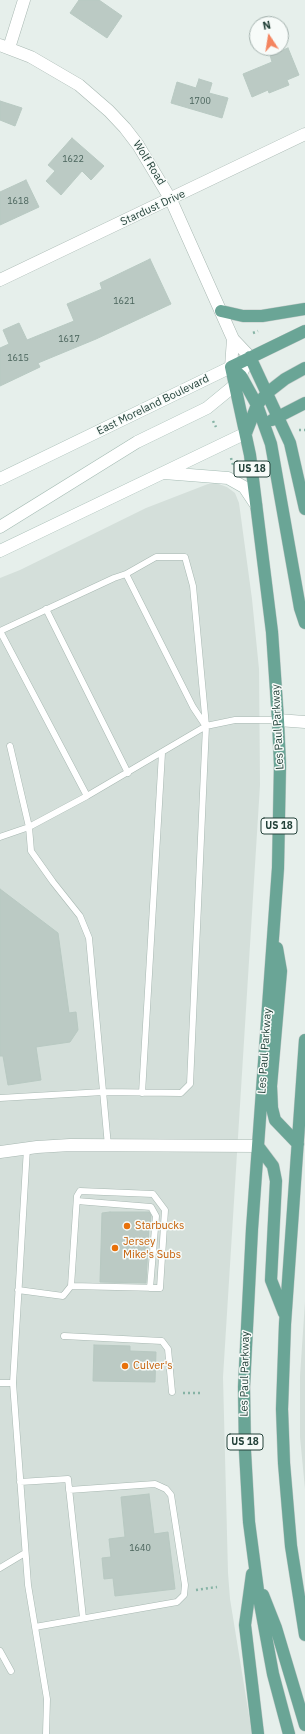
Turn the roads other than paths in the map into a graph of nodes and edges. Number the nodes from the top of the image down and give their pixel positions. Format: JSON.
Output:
{"nodes":[{"id":1,"x":24,"y":0,"type":"edge"},
{"id":2,"x":4,"y":47,"type":"edge"},
{"id":3,"x":305,"y":134,"type":"edge"},
{"id":4,"x":171,"y":200,"type":"junction"},
{"id":5,"x":0,"y":280,"type":"edge"},
{"id":6,"x":305,"y":309,"type":"edge"},
{"id":7,"x":221,"y":311,"type":"junction"},
{"id":8,"x":305,"y":331,"type":"edge"},
{"id":9,"x":233,"y":339,"type":"junction"},
{"id":10,"x":250,"y":357,"type":"junction"},
{"id":11,"x":231,"y":367,"type":"junction"},
{"id":12,"x":305,"y":368,"type":"edge"},
{"id":13,"x":238,"y":380,"type":"junction"},
{"id":14,"x":267,"y":393,"type":"junction"},
{"id":15,"x":305,"y":403,"type":"edge"},
{"id":16,"x":257,"y":405,"type":"junction"},
{"id":17,"x":278,"y":417,"type":"junction"},
{"id":18,"x":265,"y":423,"type":"junction"},
{"id":19,"x":246,"y":433,"type":"junction"},
{"id":20,"x":163,"y":473,"type":"junction"},
{"id":21,"x":0,"y":479,"type":"edge"},
{"id":22,"x":256,"y":505,"type":"junction"},
{"id":23,"x":305,"y":509,"type":"edge"},
{"id":24,"x":0,"y":527,"type":"edge"},
{"id":25,"x":0,"y":551,"type":"edge"},
{"id":26,"x":126,"y":574,"type":"junction"},
{"id":27,"x":46,"y":609,"type":"junction"},
{"id":28,"x":305,"y":623,"type":"edge"},
{"id":29,"x":0,"y":631,"type":"edge"},
{"id":30,"x":278,"y":720,"type":"junction"},
{"id":31,"x":305,"y":722,"type":"edge"},
{"id":32,"x":206,"y":726,"type":"junction"},
{"id":33,"x":10,"y":746,"type":"dead end"},
{"id":34,"x":162,"y":752,"type":"junction"},
{"id":35,"x":128,"y":773,"type":"junction"},
{"id":36,"x":87,"y":796,"type":"junction"},
{"id":37,"x":29,"y":827,"type":"junction"},
{"id":38,"x":0,"y":837,"type":"edge"},
{"id":39,"x":274,"y":933,"type":"junction"},
{"id":40,"x":305,"y":1040,"type":"edge"},
{"id":41,"x":103,"y":1092,"type":"junction"},
{"id":42,"x":142,"y":1093,"type":"junction"},
{"id":43,"x":0,"y":1098,"type":"edge"},
{"id":44,"x":302,"y":1144,"type":"edge"},
{"id":45,"x":108,"y":1146,"type":"junction"},
{"id":46,"x":258,"y":1146,"type":"junction"},
{"id":47,"x":27,"y":1148,"type":"junction"},
{"id":48,"x":0,"y":1152,"type":"edge"},
{"id":49,"x":77,"y":1198,"type":"junction"},
{"id":50,"x":71,"y":1286,"type":"junction"},
{"id":51,"x":150,"y":1288,"type":"junction"},
{"id":52,"x":18,"y":1290,"type":"junction"},
{"id":53,"x":286,"y":1317,"type":"junction"},
{"id":54,"x":64,"y":1336,"type":"dead end"},
{"id":55,"x":0,"y":1383,"type":"edge"},
{"id":56,"x":13,"y":1383,"type":"junction"},
{"id":57,"x":172,"y":1392,"type":"dead end"},
{"id":58,"x":20,"y":1482,"type":"junction"},
{"id":59,"x":69,"y":1490,"type":"junction"},
{"id":60,"x":25,"y":1553,"type":"junction"},
{"id":61,"x":254,"y":1563,"type":"junction"},
{"id":62,"x":0,"y":1568,"type":"edge"},
{"id":63,"x":256,"y":1577,"type":"junction"},
{"id":64,"x":83,"y":1618,"type":"junction"},
{"id":65,"x":35,"y":1627,"type":"junction"},
{"id":66,"x":305,"y":1635,"type":"edge"},
{"id":67,"x":0,"y":1651,"type":"edge"},
{"id":68,"x":11,"y":1671,"type":"dead end"},
{"id":69,"x":305,"y":1725,"type":"edge"},
{"id":70,"x":46,"y":1734,"type":"edge"},
{"id":71,"x":258,"y":1734,"type":"edge"},
{"id":72,"x":289,"y":1734,"type":"edge"}],
"edges":[{"from":1,"to":2,"type":"street"},
{"from":2,"to":4,"type":"street","name":"Wolf Road"},
{"from":3,"to":4,"type":"street","name":"Stardust Drive"},
{"from":4,"to":5,"type":"street","name":"Stardust Drive"},
{"from":4,"to":7,"type":"street","name":"Wolf Road"},
{"from":6,"to":7,"type":"main road"},
{"from":7,"to":9,"type":"street","name":"Wolf Road"},
{"from":8,"to":10,"type":"main road","name":"East Moreland Boulevard"},
{"from":9,"to":10,"type":"street","name":"Wolf Road"},
{"from":9,"to":11,"type":"street","name":"Wolf Road"},
{"from":10,"to":11,"type":"main road","name":"East Moreland Boulevard"},
{"from":10,"to":13,"type":"street"},
{"from":10,"to":14,"type":"main road"},
{"from":11,"to":13,"type":"main road","name":"Les Paul Parkway","number":"US 18"},
{"from":11,"to":21,"type":"street","name":"East Moreland Boulevard"},
{"from":12,"to":14,"type":"main road"},
{"from":13,"to":16,"type":"main road"},
{"from":13,"to":19,"type":"main road","name":"Les Paul Parkway","number":"US 18"},
{"from":13,"to":24,"type":"street"},
{"from":14,"to":16,"type":"main road"},
{"from":14,"to":17,"type":"main road"},
{"from":15,"to":17,"type":"main road"},
{"from":16,"to":18,"type":"main road"},
{"from":16,"to":19,"type":"main road"},
{"from":17,"to":18,"type":"main road"},
{"from":17,"to":23,"type":"main road"},
{"from":18,"to":19,"type":"main road"},
{"from":18,"to":28,"type":"main road"},
{"from":19,"to":20,"type":"street"},
{"from":19,"to":22,"type":"main road","name":"Les Paul Parkway","number":"US 18"},
{"from":20,"to":22,"type":"street"},
{"from":20,"to":25,"type":"street"},
{"from":22,"to":30,"type":"main road","name":"Les Paul Parkway","number":"US 18"},
{"from":26,"to":27,"type":"lane"},
{"from":26,"to":32,"type":"lane"},
{"from":26,"to":32,"type":"lane"},
{"from":27,"to":29,"type":"lane"},
{"from":27,"to":35,"type":"lane"},
{"from":29,"to":36,"type":"lane"},
{"from":30,"to":31,"type":"street"},
{"from":30,"to":32,"type":"lane"},
{"from":30,"to":39,"type":"main road","name":"Les Paul Parkway","number":"US 18"},
{"from":32,"to":34,"type":"lane"},
{"from":32,"to":42,"type":"lane"},
{"from":33,"to":37,"type":"lane"},
{"from":34,"to":35,"type":"lane"},
{"from":34,"to":42,"type":"lane"},
{"from":35,"to":36,"type":"lane"},
{"from":36,"to":37,"type":"lane"},
{"from":37,"to":38,"type":"lane"},
{"from":37,"to":41,"type":"lane"},
{"from":39,"to":44,"type":"main road"},
{"from":39,"to":46,"type":"main road","name":"Les Paul Parkway","number":"US 18"},
{"from":40,"to":44,"type":"main road"},
{"from":41,"to":42,"type":"lane"},
{"from":41,"to":43,"type":"lane"},
{"from":41,"to":45,"type":"lane"},
{"from":44,"to":53,"type":"main road"},
{"from":45,"to":46,"type":"street"},
{"from":45,"to":47,"type":"street"},
{"from":46,"to":53,"type":"main road"},
{"from":46,"to":61,"type":"main road","name":"Les Paul Parkway","number":"US 18"},
{"from":47,"to":48,"type":"street"},
{"from":47,"to":52,"type":"lane"},
{"from":49,"to":50,"type":"lane"},
{"from":49,"to":51,"type":"lane"},
{"from":49,"to":51,"type":"lane"},
{"from":50,"to":51,"type":"lane"},
{"from":50,"to":52,"type":"lane"},
{"from":52,"to":56,"type":"lane"},
{"from":53,"to":66,"type":"main road"},
{"from":54,"to":57,"type":"lane"},
{"from":55,"to":56,"type":"lane"},
{"from":56,"to":58,"type":"lane"},
{"from":58,"to":59,"type":"lane"},
{"from":58,"to":60,"type":"lane"},
{"from":59,"to":64,"type":"lane"},
{"from":59,"to":64,"type":"lane"},
{"from":60,"to":62,"type":"lane"},
{"from":60,"to":65,"type":"lane"},
{"from":61,"to":63,"type":"main road","name":"Les Paul Parkway","number":"US 18"},
{"from":61,"to":71,"type":"main road"},
{"from":63,"to":69,"type":"main road"},
{"from":63,"to":72,"type":"main road","name":"Les Paul Parkway","number":"US 18"},
{"from":64,"to":65,"type":"lane"},
{"from":65,"to":70,"type":"lane"},
{"from":67,"to":68,"type":"lane"}]}
